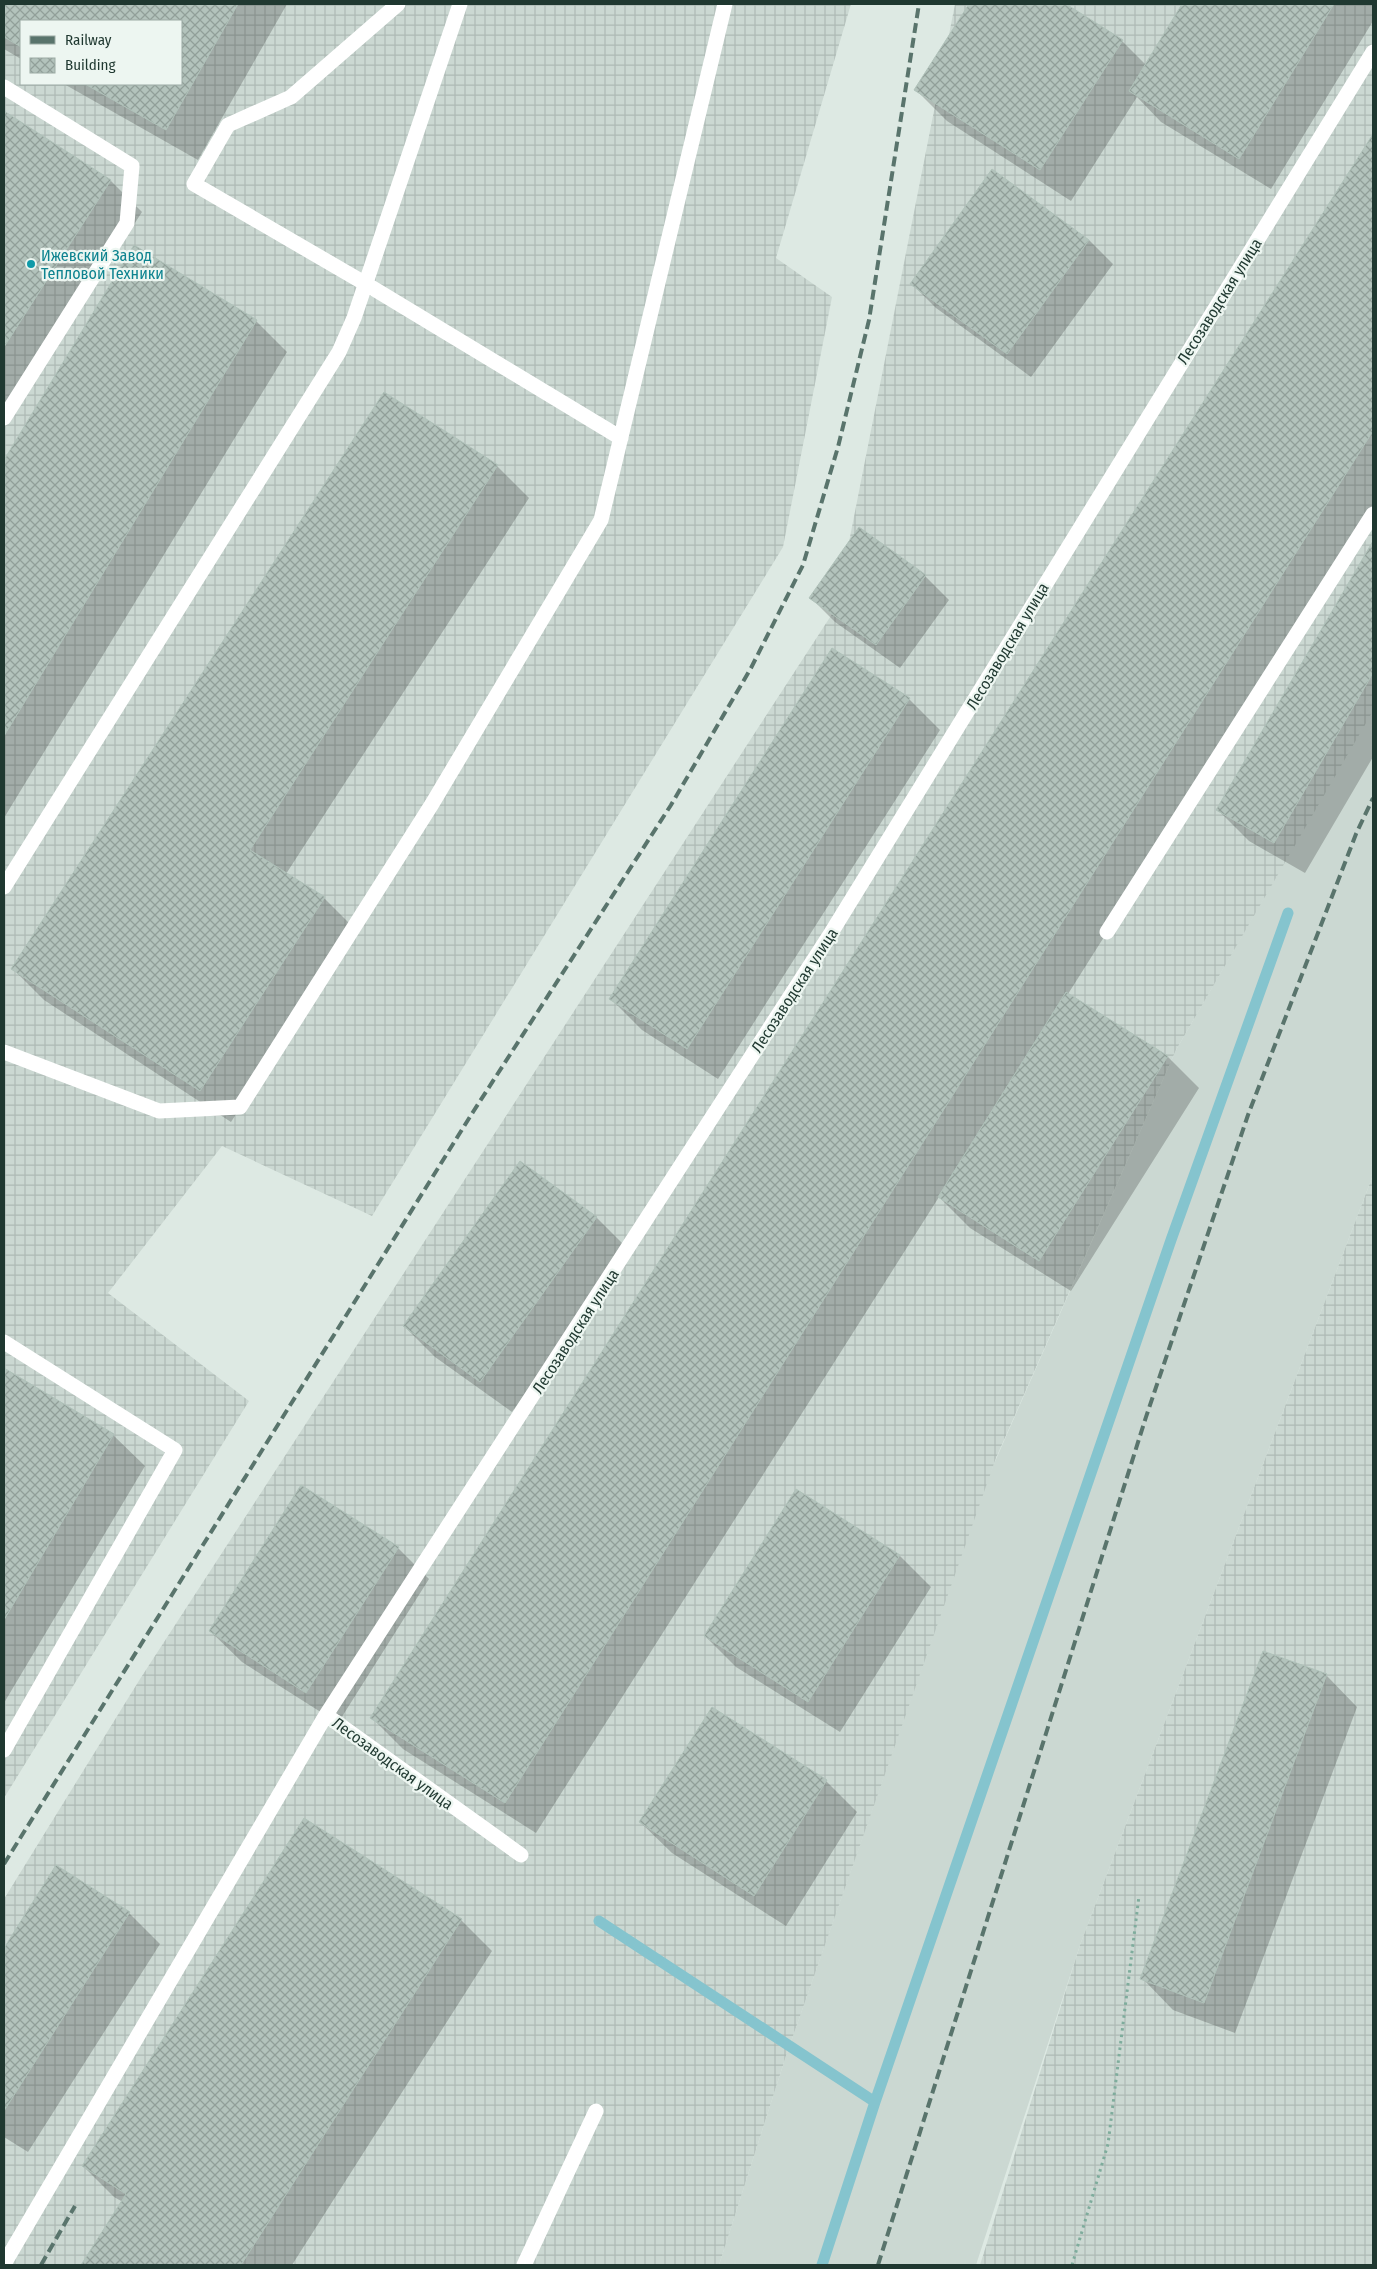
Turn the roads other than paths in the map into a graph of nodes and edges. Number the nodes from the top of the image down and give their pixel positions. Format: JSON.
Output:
{"nodes":[{"id":1,"x":398,"y":4,"type":"edge"},
{"id":2,"x":460,"y":4,"type":"edge"},
{"id":3,"x":725,"y":4,"type":"edge"},
{"id":4,"x":1373,"y":52,"type":"edge"},
{"id":5,"x":4,"y":87,"type":"edge"},
{"id":6,"x":366,"y":284,"type":"junction"},
{"id":7,"x":4,"y":418,"type":"edge"},
{"id":8,"x":621,"y":438,"type":"junction"},
{"id":9,"x":1373,"y":514,"type":"edge"},
{"id":10,"x":4,"y":887,"type":"edge"},
{"id":11,"x":1106,"y":932,"type":"dead end"},
{"id":12,"x":4,"y":1052,"type":"edge"},
{"id":13,"x":4,"y":1342,"type":"edge"},
{"id":14,"x":326,"y":1715,"type":"junction"},
{"id":15,"x":4,"y":1750,"type":"edge"},
{"id":16,"x":521,"y":1855,"type":"dead end"},
{"id":17,"x":596,"y":2111,"type":"dead end"},
{"id":18,"x":4,"y":2264,"type":"edge"},
{"id":19,"x":524,"y":2265,"type":"edge"}],
"edges":[{"from":1,"to":6,"type":"lane"},
{"from":2,"to":6,"type":"lane"},
{"from":3,"to":8,"type":"lane"},
{"from":4,"to":14,"type":"lane","name":"Лесозаводская улица"},
{"from":5,"to":7,"type":"lane"},
{"from":6,"to":8,"type":"lane"},
{"from":6,"to":10,"type":"lane"},
{"from":8,"to":12,"type":"lane"},
{"from":9,"to":11,"type":"lane"},
{"from":13,"to":15,"type":"lane"},
{"from":14,"to":16,"type":"lane","name":"Лесозаводская улица"},
{"from":14,"to":18,"type":"lane"},
{"from":17,"to":19,"type":"lane"}]}
